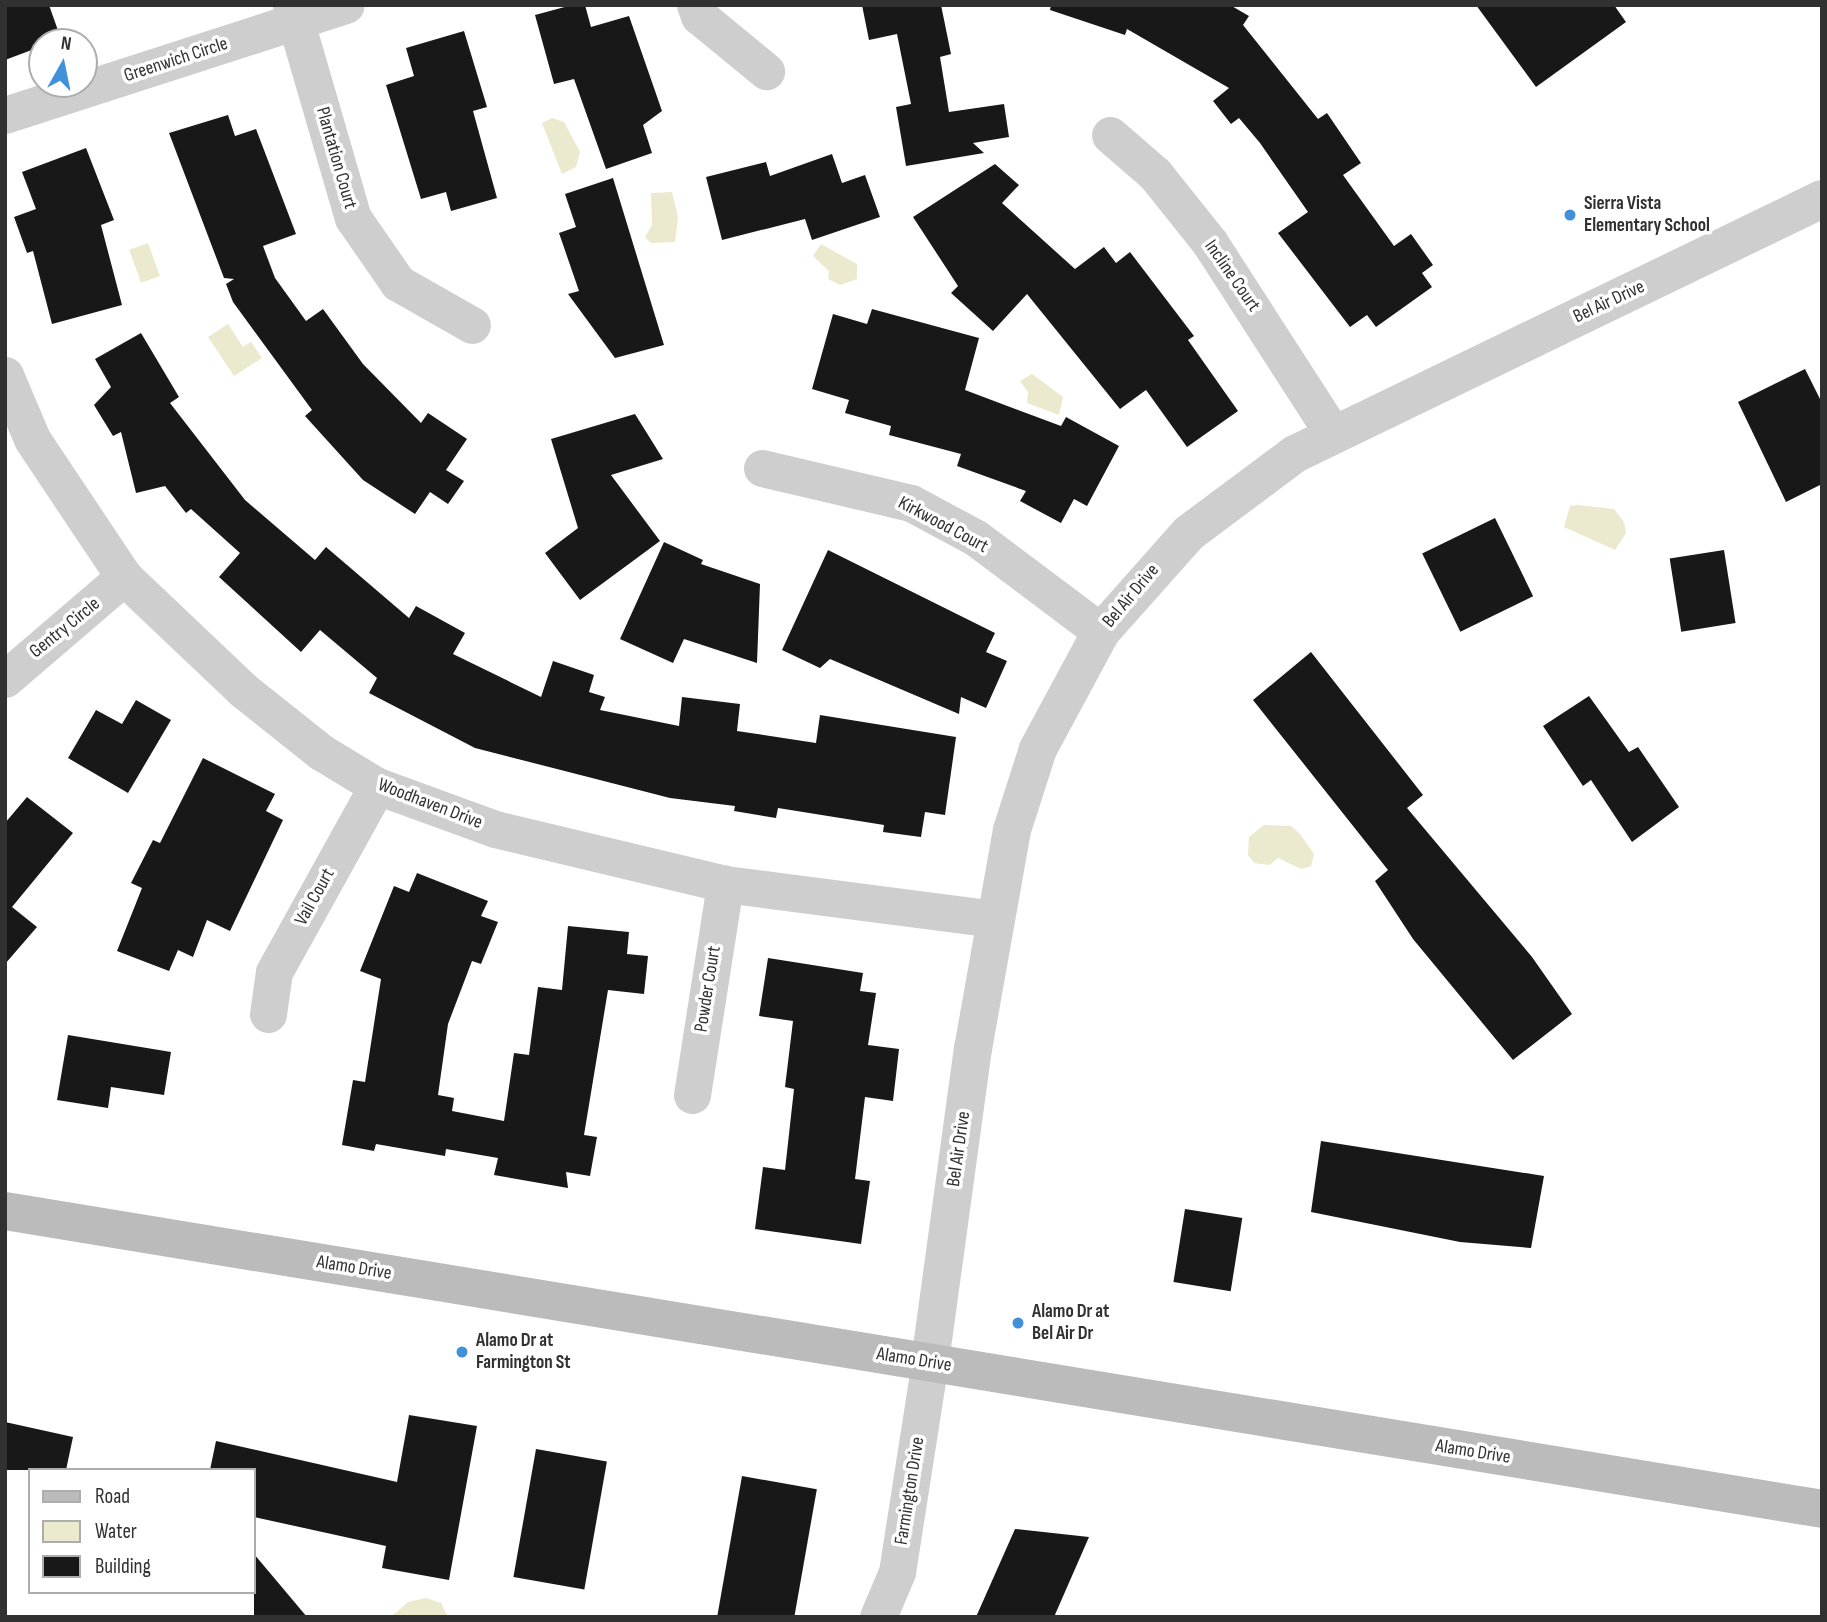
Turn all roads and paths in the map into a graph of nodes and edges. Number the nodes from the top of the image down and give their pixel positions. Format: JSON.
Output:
{"nodes":[{"id":1,"x":346,"y":5,"type":"edge"},
{"id":2,"x":695,"y":5,"type":"edge"},
{"id":3,"x":293,"y":13,"type":"edge"},
{"id":4,"x":766,"y":71,"type":"dead end"},
{"id":5,"x":5,"y":115,"type":"edge"},
{"id":6,"x":1110,"y":135,"type":"dead end"},
{"id":7,"x":1822,"y":200,"type":"edge"},
{"id":8,"x":472,"y":325,"type":"dead end"},
{"id":9,"x":5,"y":375,"type":"edge"},
{"id":10,"x":1334,"y":433,"type":"junction"},
{"id":11,"x":762,"y":468,"type":"dead end"},
{"id":12,"x":124,"y":577,"type":"junction"},
{"id":13,"x":1101,"y":632,"type":"junction"},
{"id":14,"x":5,"y":679,"type":"edge"},
{"id":15,"x":377,"y":786,"type":"junction"},
{"id":16,"x":725,"y":884,"type":"junction"},
{"id":17,"x":994,"y":919,"type":"junction"},
{"id":18,"x":268,"y":1014,"type":"dead end"},
{"id":19,"x":692,"y":1095,"type":"dead end"},
{"id":20,"x":5,"y":1211,"type":"edge"},
{"id":21,"x":930,"y":1362,"type":"junction"},
{"id":22,"x":1822,"y":1509,"type":"edge"},
{"id":23,"x":878,"y":1617,"type":"edge"}],
"edges":[{"from":1,"to":3,"type":"street","name":"Greenwich Circle"},
{"from":2,"to":4,"type":"street"},
{"from":3,"to":5,"type":"street","name":"Greenwich Circle"},
{"from":3,"to":8,"type":"street","name":"Plantation Court"},
{"from":6,"to":10,"type":"street","name":"Incline Court"},
{"from":7,"to":10,"type":"street","name":"Bel Air Drive"},
{"from":9,"to":12,"type":"street","name":"Woodhaven Drive"},
{"from":10,"to":13,"type":"street","name":"Bel Air Drive"},
{"from":11,"to":13,"type":"street","name":"Kirkwood Court"},
{"from":12,"to":14,"type":"street","name":"Gentry Circle"},
{"from":12,"to":15,"type":"street","name":"Woodhaven Drive"},
{"from":13,"to":17,"type":"street","name":"Bel Air Drive"},
{"from":15,"to":16,"type":"street","name":"Woodhaven Drive"},
{"from":15,"to":18,"type":"street","name":"Vail Court"},
{"from":16,"to":17,"type":"street","name":"Woodhaven Drive"},
{"from":16,"to":19,"type":"street","name":"Powder Court"},
{"from":17,"to":21,"type":"street","name":"Bel Air Drive"},
{"from":20,"to":21,"type":"main road","name":"Alamo Drive"},
{"from":21,"to":22,"type":"main road","name":"Alamo Drive"},
{"from":21,"to":23,"type":"street","name":"Farmington Drive"}]}
